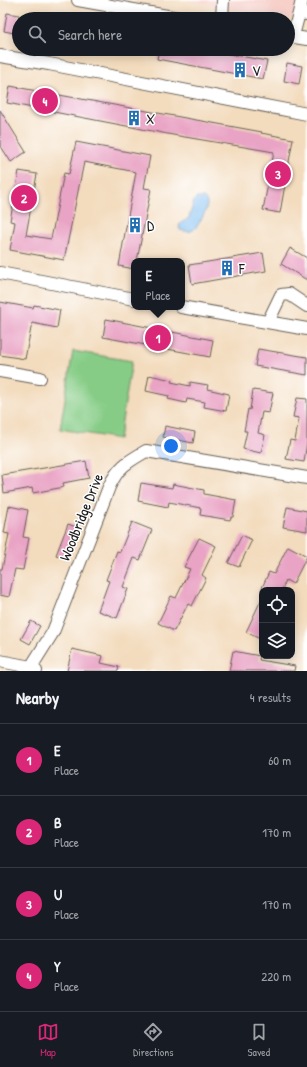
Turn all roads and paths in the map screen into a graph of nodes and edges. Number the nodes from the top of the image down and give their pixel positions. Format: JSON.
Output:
{"nodes":[{"id":1,"x":78,"y":0,"type":"edge"},
{"id":2,"x":223,"y":0,"type":"edge"},
{"id":3,"x":302,"y":0,"type":"edge"},
{"id":4,"x":145,"y":12,"type":"edge"},
{"id":5,"x":222,"y":12,"type":"edge"},
{"id":6,"x":303,"y":13,"type":"edge"},
{"id":7,"x":295,"y":28,"type":"edge"},
{"id":8,"x":295,"y":37,"type":"edge"},
{"id":9,"x":307,"y":39,"type":"edge"},
{"id":10,"x":0,"y":56,"type":"edge"},
{"id":11,"x":307,"y":114,"type":"edge"},
{"id":12,"x":0,"y":273,"type":"edge"},
{"id":13,"x":131,"y":298,"type":"edge"},
{"id":14,"x":307,"y":306,"type":"edge"},
{"id":15,"x":185,"y":308,"type":"edge"},
{"id":16,"x":268,"y":322,"type":"junction"},
{"id":17,"x":307,"y":329,"type":"edge"},
{"id":18,"x":0,"y":371,"type":"edge"},
{"id":19,"x":40,"y":378,"type":"dead end"},
{"id":20,"x":307,"y":478,"type":"edge"},
{"id":21,"x":0,"y":661,"type":"edge"},
{"id":22,"x":33,"y":669,"type":"edge"}],
"edges":[{"from":1,"to":4,"type":"street"},
{"from":2,"to":5,"type":"street"},
{"from":3,"to":6,"type":"street"},
{"from":6,"to":7,"type":"street"},
{"from":8,"to":9,"type":"street"},
{"from":10,"to":11,"type":"street"},
{"from":12,"to":13,"type":"street"},
{"from":14,"to":16,"type":"street"},
{"from":15,"to":16,"type":"street"},
{"from":16,"to":17,"type":"street"},
{"from":18,"to":19,"type":"street"},
{"from":20,"to":22,"type":"street","name":"Woodbridge Drive"},
{"from":21,"to":22,"type":"street","name":"Woodbridge Drive"}]}
